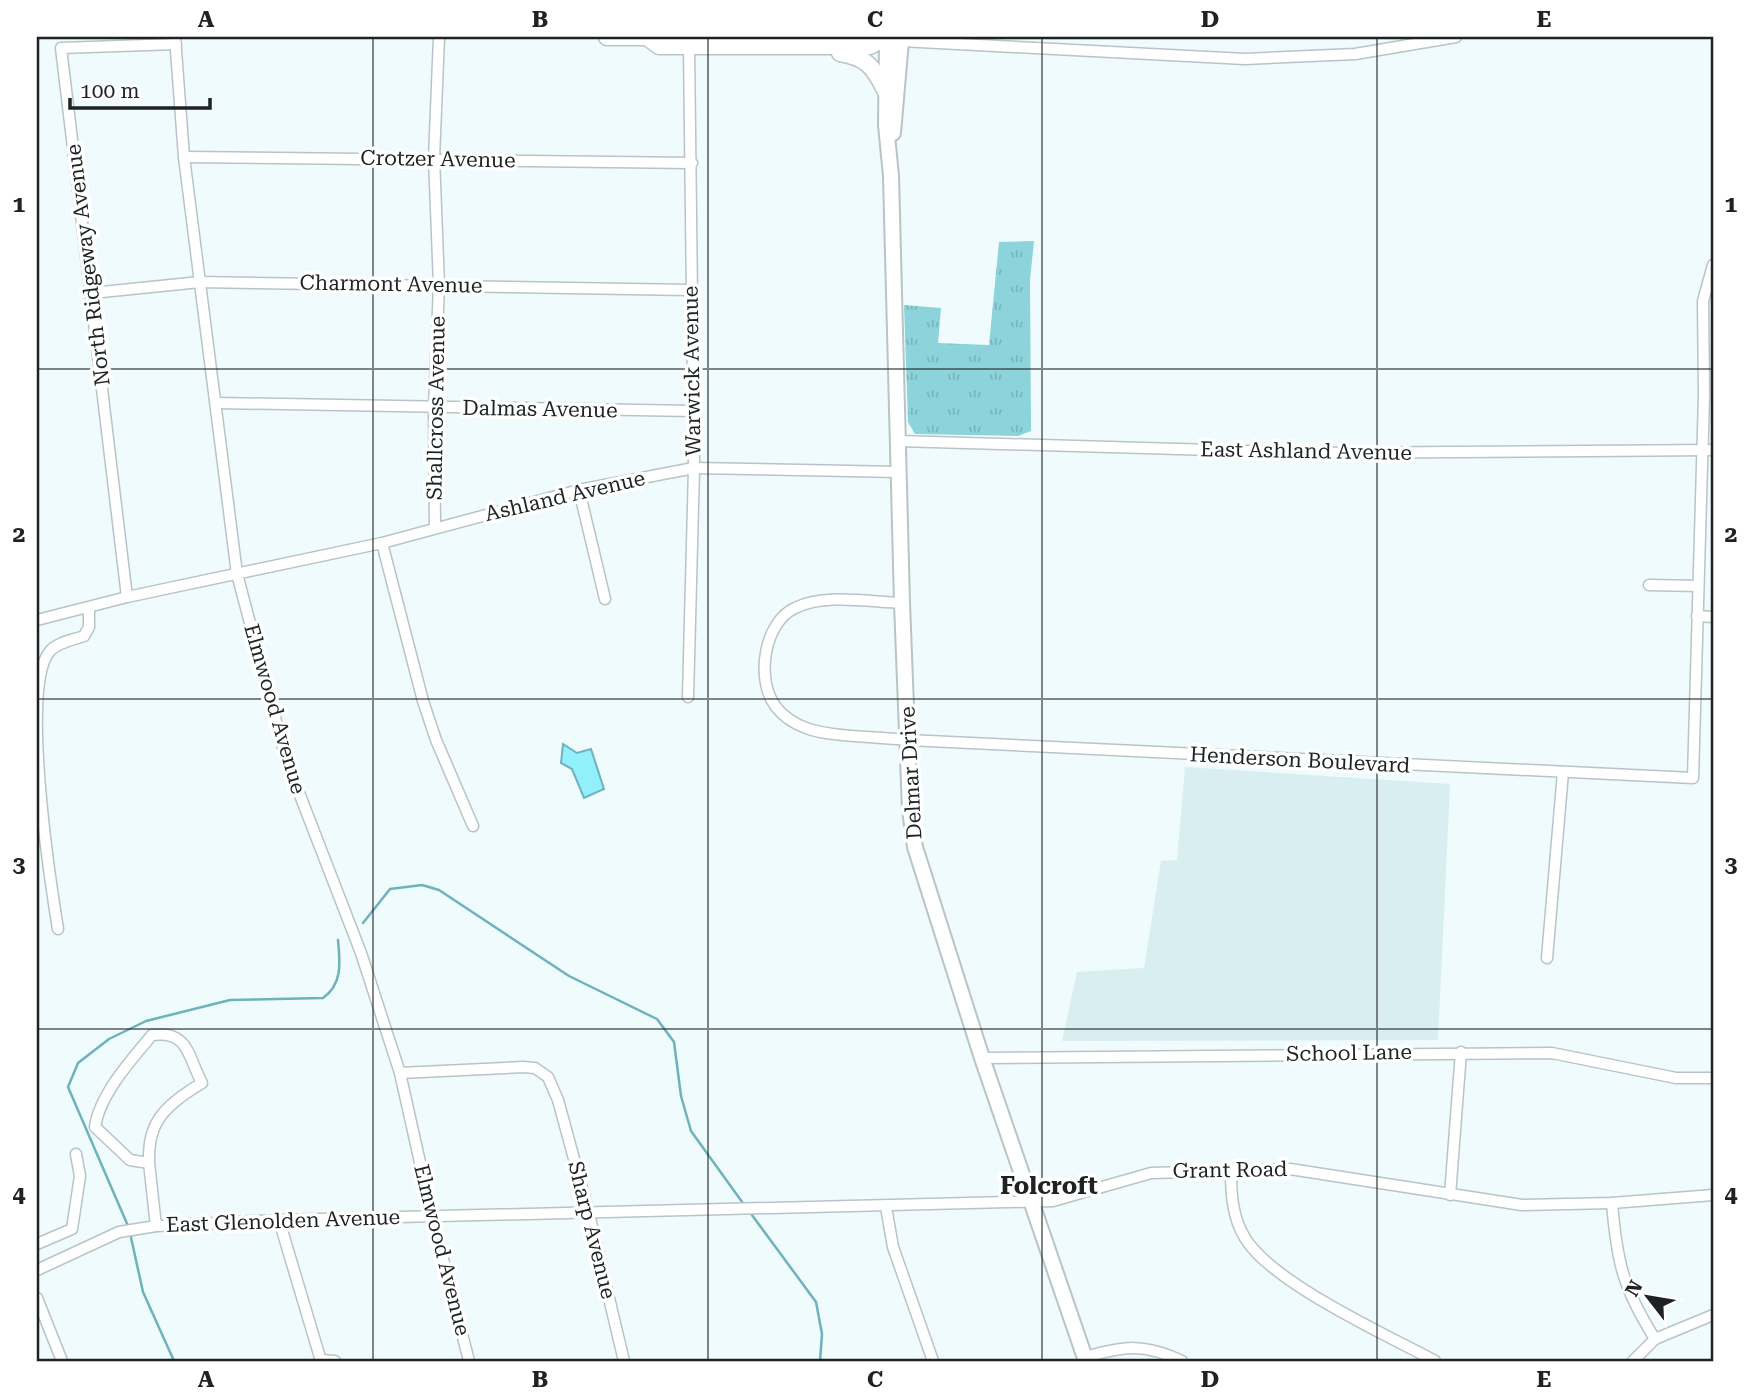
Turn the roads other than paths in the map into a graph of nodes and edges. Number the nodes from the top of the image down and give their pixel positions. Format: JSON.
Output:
{"nodes":[{"id":1,"x":439,"y":37,"type":"edge"},
{"id":2,"x":607,"y":37,"type":"edge"},
{"id":3,"x":648,"y":37,"type":"edge"},
{"id":4,"x":1456,"y":37,"type":"edge"},
{"id":5,"x":888,"y":39,"type":"edge"},
{"id":6,"x":175,"y":40,"type":"edge"},
{"id":7,"x":689,"y":46,"type":"junction"},
{"id":8,"x":811,"y":47,"type":"junction"},
{"id":9,"x":885,"y":90,"type":"junction"},
{"id":10,"x":890,"y":156,"type":"junction"},
{"id":11,"x":184,"y":157,"type":"junction"},
{"id":12,"x":434,"y":158,"type":"junction"},
{"id":13,"x":692,"y":163,"type":"junction"},
{"id":14,"x":1713,"y":265,"type":"edge"},
{"id":15,"x":200,"y":282,"type":"junction"},
{"id":16,"x":439,"y":285,"type":"junction"},
{"id":17,"x":690,"y":290,"type":"junction"},
{"id":18,"x":92,"y":293,"type":"junction"},
{"id":19,"x":218,"y":403,"type":"junction"},
{"id":20,"x":434,"y":407,"type":"junction"},
{"id":21,"x":694,"y":411,"type":"junction"},
{"id":22,"x":898,"y":441,"type":"junction"},
{"id":23,"x":1701,"y":450,"type":"junction"},
{"id":24,"x":1713,"y":450,"type":"edge"},
{"id":25,"x":694,"y":468,"type":"junction"},
{"id":26,"x":899,"y":472,"type":"junction"},
{"id":27,"x":579,"y":490,"type":"junction"},
{"id":28,"x":435,"y":527,"type":"junction"},
{"id":29,"x":382,"y":543,"type":"junction"},
{"id":30,"x":237,"y":573,"type":"junction"},
{"id":31,"x":1649,"y":585,"type":"dead end"},
{"id":32,"x":1698,"y":586,"type":"junction"},
{"id":33,"x":127,"y":597,"type":"junction"},
{"id":34,"x":605,"y":600,"type":"dead end"},
{"id":35,"x":901,"y":603,"type":"junction"},
{"id":36,"x":89,"y":608,"type":"junction"},
{"id":37,"x":1697,"y":616,"type":"junction"},
{"id":38,"x":1713,"y":617,"type":"edge"},
{"id":39,"x":37,"y":621,"type":"edge"},
{"id":40,"x":688,"y":697,"type":"dead end"},
{"id":41,"x":908,"y":740,"type":"junction"},
{"id":42,"x":1563,"y":772,"type":"junction"},
{"id":43,"x":473,"y":826,"type":"dead end"},
{"id":44,"x":58,"y":929,"type":"dead end"},
{"id":45,"x":1547,"y":958,"type":"dead end"},
{"id":46,"x":1461,"y":1052,"type":"junction"},
{"id":47,"x":982,"y":1058,"type":"junction"},
{"id":48,"x":400,"y":1073,"type":"junction"},
{"id":49,"x":1713,"y":1078,"type":"edge"},
{"id":50,"x":76,"y":1154,"type":"dead end"},
{"id":51,"x":149,"y":1163,"type":"junction"},
{"id":52,"x":1231,"y":1170,"type":"junction"},
{"id":53,"x":1450,"y":1195,"type":"junction"},
{"id":54,"x":1713,"y":1195,"type":"edge"},
{"id":55,"x":1032,"y":1202,"type":"junction"},
{"id":56,"x":1612,"y":1203,"type":"junction"},
{"id":57,"x":886,"y":1207,"type":"junction"},
{"id":58,"x":748,"y":1209,"type":"joint"},
{"id":59,"x":589,"y":1214,"type":"junction"},
{"id":60,"x":432,"y":1216,"type":"junction"},
{"id":61,"x":279,"y":1220,"type":"junction"},
{"id":62,"x":151,"y":1227,"type":"junction"},
{"id":63,"x":37,"y":1244,"type":"edge"},
{"id":64,"x":37,"y":1270,"type":"edge"},
{"id":65,"x":37,"y":1298,"type":"edge"},
{"id":66,"x":1713,"y":1315,"type":"edge"},
{"id":67,"x":1655,"y":1339,"type":"junction"},
{"id":68,"x":1086,"y":1359,"type":"edge"},
{"id":69,"x":321,"y":1360,"type":"edge"},
{"id":70,"x":62,"y":1361,"type":"edge"},
{"id":71,"x":335,"y":1361,"type":"edge"},
{"id":72,"x":469,"y":1361,"type":"edge"},
{"id":73,"x":624,"y":1361,"type":"edge"},
{"id":74,"x":933,"y":1361,"type":"edge"},
{"id":75,"x":1182,"y":1361,"type":"edge"},
{"id":76,"x":1435,"y":1361,"type":"edge"},
{"id":77,"x":1633,"y":1361,"type":"edge"}],
"edges":[{"from":1,"to":12,"type":"street","name":"Shallcross Avenue"},
{"from":2,"to":3,"type":"main road"},
{"from":3,"to":7,"type":"main road"},
{"from":4,"to":5,"type":"street"},
{"from":5,"to":8,"type":"main road"},
{"from":5,"to":9,"type":"street","name":"Delmar Drive"},
{"from":5,"to":10,"type":"street","name":"Delmar Drive"},
{"from":6,"to":11,"type":"street","name":"Elmwood Avenue"},
{"from":6,"to":18,"type":"street","name":"North Ridgeway Avenue"},
{"from":7,"to":8,"type":"main road"},
{"from":7,"to":13,"type":"street","name":"Warwick Avenue"},
{"from":8,"to":9,"type":"main road"},
{"from":9,"to":10,"type":"street","name":"Delmar Drive"},
{"from":10,"to":22,"type":"street","name":"Delmar Drive"},
{"from":11,"to":12,"type":"street","name":"Crotzer Avenue"},
{"from":11,"to":15,"type":"street","name":"Elmwood Avenue"},
{"from":12,"to":13,"type":"street","name":"Crotzer Avenue"},
{"from":12,"to":16,"type":"street","name":"Shallcross Avenue"},
{"from":13,"to":17,"type":"street","name":"Warwick Avenue"},
{"from":14,"to":23,"type":"street"},
{"from":15,"to":16,"type":"street","name":"Charmont Avenue"},
{"from":15,"to":18,"type":"street","name":"Charmont Avenue"},
{"from":15,"to":19,"type":"street","name":"Elmwood Avenue"},
{"from":16,"to":17,"type":"street","name":"Charmont Avenue"},
{"from":16,"to":20,"type":"street","name":"Shallcross Avenue"},
{"from":17,"to":21,"type":"street","name":"Warwick Avenue"},
{"from":18,"to":33,"type":"street","name":"North Ridgeway Avenue"},
{"from":19,"to":20,"type":"street","name":"Dalmas Avenue"},
{"from":19,"to":30,"type":"street","name":"Elmwood Avenue"},
{"from":20,"to":21,"type":"street","name":"Dalmas Avenue"},
{"from":20,"to":28,"type":"street","name":"Shallcross Avenue"},
{"from":21,"to":25,"type":"street","name":"Warwick Avenue"},
{"from":22,"to":23,"type":"street","name":"East Ashland Avenue"},
{"from":22,"to":26,"type":"street","name":"Delmar Drive"},
{"from":23,"to":24,"type":"street","name":"East Ashland Avenue"},
{"from":23,"to":32,"type":"street"},
{"from":25,"to":26,"type":"street","name":"Ashland Avenue"},
{"from":25,"to":27,"type":"street","name":"Ashland Avenue"},
{"from":25,"to":40,"type":"street","name":"Warwick Avenue"},
{"from":26,"to":35,"type":"street","name":"Delmar Drive"},
{"from":27,"to":28,"type":"street","name":"Ashland Avenue"},
{"from":27,"to":34,"type":"street"},
{"from":28,"to":29,"type":"street","name":"Ashland Avenue"},
{"from":29,"to":30,"type":"street","name":"Ashland Avenue"},
{"from":29,"to":43,"type":"street"},
{"from":30,"to":33,"type":"street"},
{"from":30,"to":48,"type":"street","name":"Elmwood Avenue"},
{"from":31,"to":32,"type":"street"},
{"from":32,"to":37,"type":"street"},
{"from":33,"to":36,"type":"street"},
{"from":35,"to":41,"type":"street","name":"Delmar Drive"},
{"from":35,"to":41,"type":"street","name":"Henderson Boulevard"},
{"from":36,"to":39,"type":"street"},
{"from":36,"to":44,"type":"street"},
{"from":37,"to":38,"type":"street"},
{"from":37,"to":42,"type":"street","name":"Henderson Boulevard"},
{"from":41,"to":42,"type":"street","name":"Henderson Boulevard"},
{"from":41,"to":47,"type":"street","name":"Delmar Drive"},
{"from":42,"to":45,"type":"street"},
{"from":46,"to":47,"type":"street","name":"School Lane"},
{"from":46,"to":49,"type":"street","name":"School Lane"},
{"from":46,"to":53,"type":"street"},
{"from":47,"to":55,"type":"street","name":"Delmar Drive"},
{"from":48,"to":59,"type":"street","name":"Sharp Avenue"},
{"from":48,"to":60,"type":"street","name":"Elmwood Avenue"},
{"from":50,"to":63,"type":"street"},
{"from":51,"to":51,"type":"street"},
{"from":51,"to":62,"type":"street"},
{"from":52,"to":53,"type":"street","name":"Grant Road"},
{"from":52,"to":55,"type":"street","name":"Grant Road"},
{"from":52,"to":76,"type":"street"},
{"from":53,"to":56,"type":"street","name":"Grant Road"},
{"from":54,"to":56,"type":"street","name":"Grant Road"},
{"from":55,"to":57,"type":"street","name":"Grant Road"},
{"from":55,"to":68,"type":"street","name":"Delmar Drive"},
{"from":56,"to":67,"type":"street"},
{"from":57,"to":58,"type":"street","name":"Grant Road"},
{"from":57,"to":74,"type":"street"},
{"from":58,"to":59,"type":"street","name":"East Glenolden Avenue"},
{"from":59,"to":60,"type":"street","name":"East Glenolden Avenue"},
{"from":59,"to":73,"type":"street","name":"Sharp Avenue"},
{"from":60,"to":61,"type":"street","name":"East Glenolden Avenue"},
{"from":60,"to":72,"type":"street","name":"Elmwood Avenue"},
{"from":61,"to":62,"type":"street","name":"East Glenolden Avenue"},
{"from":61,"to":69,"type":"street"},
{"from":62,"to":64,"type":"street","name":"East Glenolden Avenue"},
{"from":65,"to":70,"type":"street"},
{"from":66,"to":67,"type":"street"},
{"from":67,"to":77,"type":"street"},
{"from":68,"to":75,"type":"street"},
{"from":69,"to":71,"type":"street"}]}
